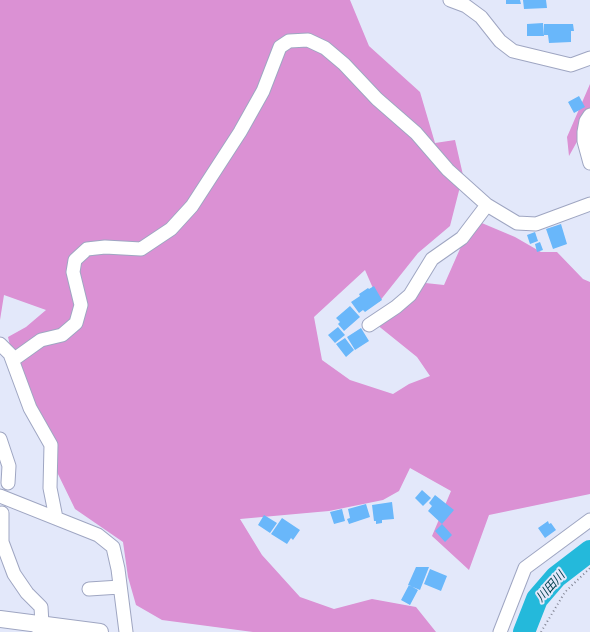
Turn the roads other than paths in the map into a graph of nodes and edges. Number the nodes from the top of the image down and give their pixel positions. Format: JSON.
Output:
{"nodes":[{"id":1,"x":450,"y":0,"type":"edge"},
{"id":2,"x":590,"y":58,"type":"edge"},
{"id":3,"x":590,"y":115,"type":"edge"},
{"id":4,"x":590,"y":163,"type":"edge"},
{"id":5,"x":590,"y":204,"type":"edge"},
{"id":6,"x":487,"y":205,"type":"junction"},
{"id":7,"x":369,"y":325,"type":"dead end"},
{"id":8,"x":0,"y":344,"type":"edge"},
{"id":9,"x":13,"y":360,"type":"junction"},
{"id":10,"x":0,"y":439,"type":"edge"},
{"id":11,"x":8,"y":483,"type":"dead end"},
{"id":12,"x":0,"y":496,"type":"edge"},
{"id":13,"x":2,"y":513,"type":"dead end"},
{"id":14,"x":56,"y":518,"type":"junction"},
{"id":15,"x":590,"y":520,"type":"edge"},
{"id":16,"x":89,"y":589,"type":"dead end"},
{"id":17,"x":120,"y":591,"type":"junction"},
{"id":18,"x":0,"y":619,"type":"edge"},
{"id":19,"x":40,"y":628,"type":"edge"},
{"id":20,"x":100,"y":632,"type":"edge"},
{"id":21,"x":126,"y":632,"type":"edge"},
{"id":22,"x":500,"y":632,"type":"edge"}],
"edges":[{"from":1,"to":2,"type":"street"},
{"from":3,"to":4,"type":"street"},
{"from":5,"to":6,"type":"street"},
{"from":6,"to":7,"type":"street"},
{"from":6,"to":9,"type":"street"},
{"from":8,"to":9,"type":"street"},
{"from":9,"to":14,"type":"street"},
{"from":10,"to":11,"type":"street"},
{"from":12,"to":14,"type":"street"},
{"from":13,"to":19,"type":"street"},
{"from":14,"to":17,"type":"street"},
{"from":15,"to":22,"type":"street"},
{"from":16,"to":17,"type":"street"},
{"from":17,"to":21,"type":"street"},
{"from":18,"to":19,"type":"main road"},
{"from":19,"to":20,"type":"main road"}]}
